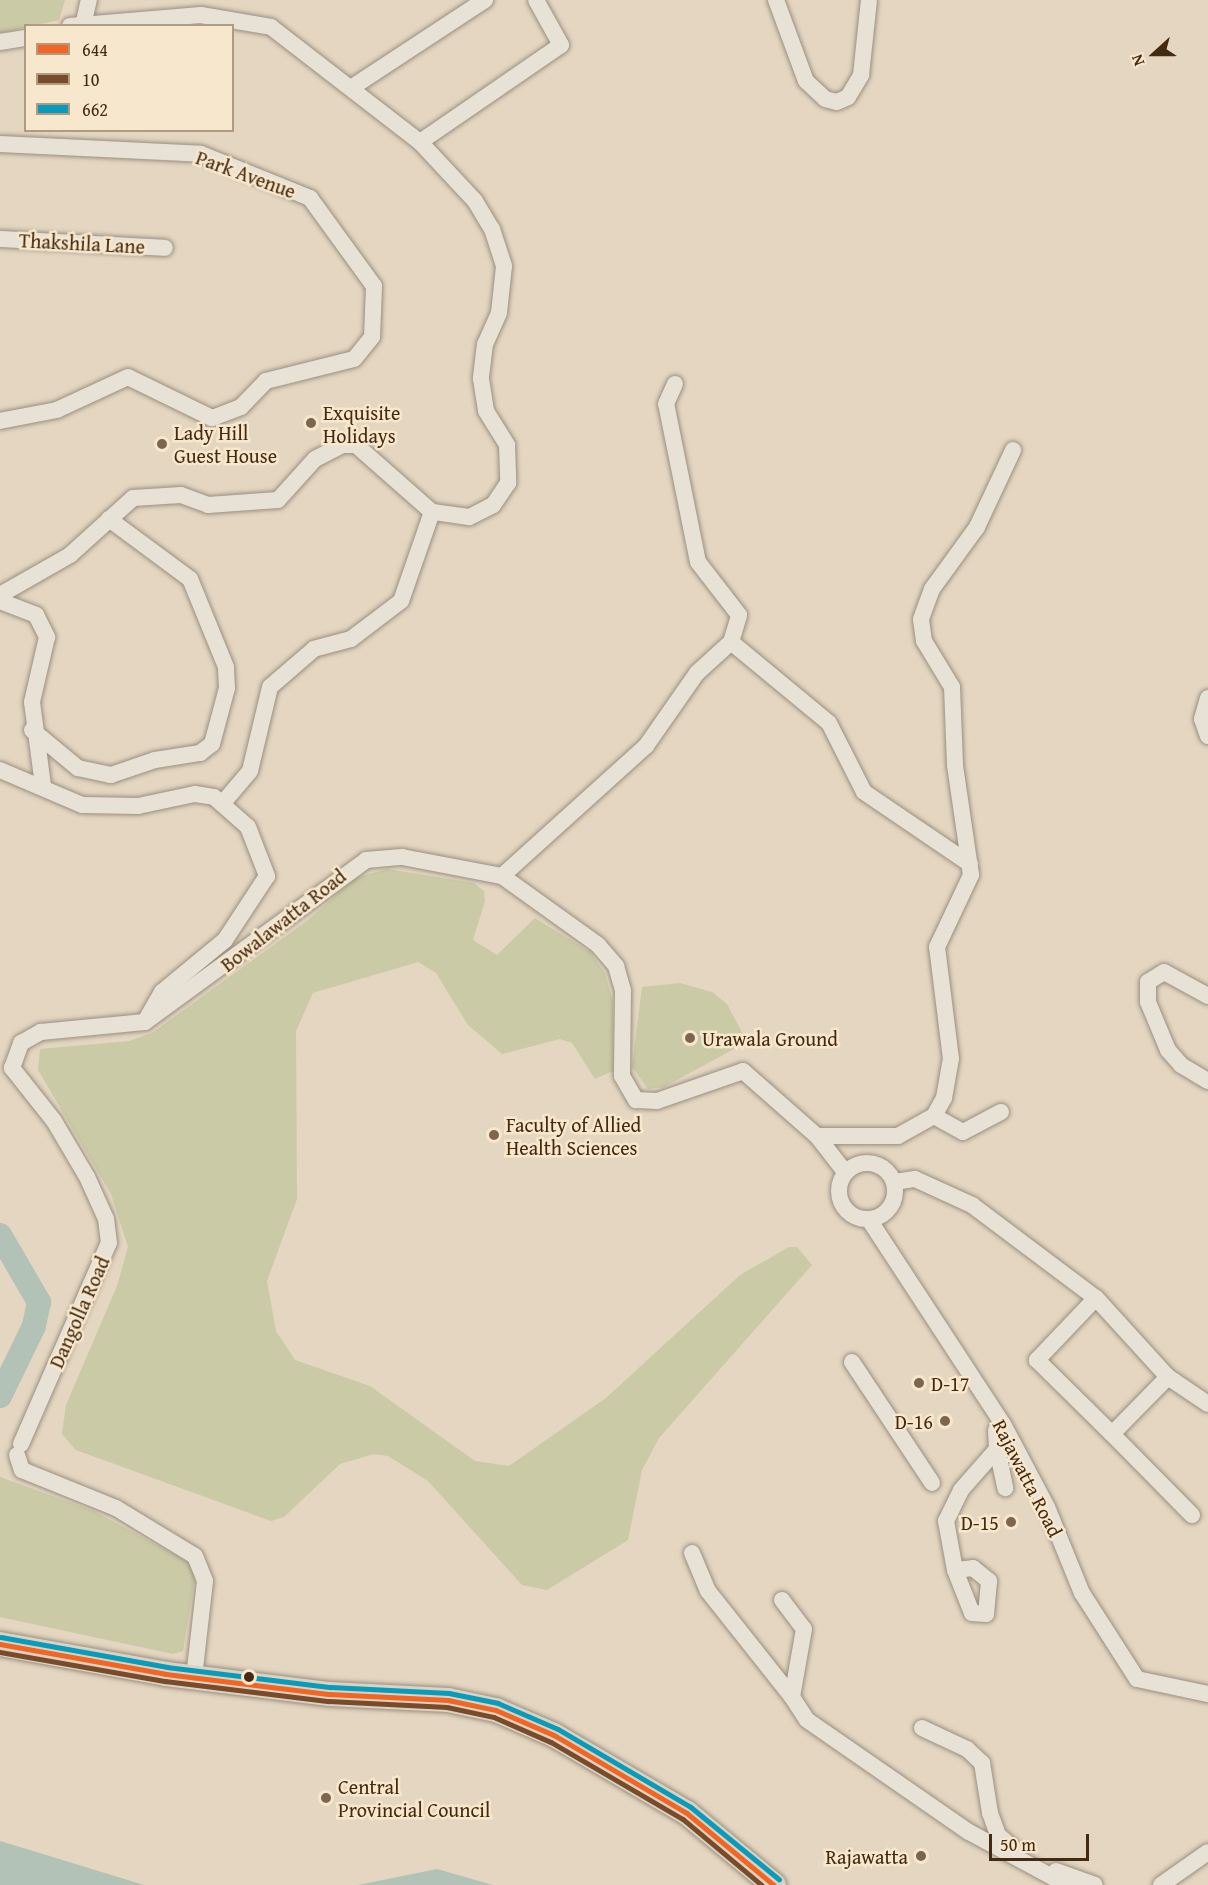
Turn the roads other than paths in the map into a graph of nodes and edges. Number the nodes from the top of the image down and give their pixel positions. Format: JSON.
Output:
{"nodes":[{"id":1,"x":89,"y":0,"type":"edge"},
{"id":2,"x":486,"y":0,"type":"edge"},
{"id":3,"x":536,"y":0,"type":"edge"},
{"id":4,"x":776,"y":0,"type":"edge"},
{"id":5,"x":869,"y":0,"type":"edge"},
{"id":6,"x":77,"y":23,"type":"edge"},
{"id":7,"x":24,"y":38,"type":"edge"},
{"id":8,"x":0,"y":42,"type":"edge"},
{"id":9,"x":354,"y":86,"type":"junction"},
{"id":10,"x":420,"y":142,"type":"junction"},
{"id":11,"x":0,"y":144,"type":"edge"},
{"id":12,"x":0,"y":239,"type":"edge"},
{"id":13,"x":165,"y":248,"type":"dead end"},
{"id":14,"x":675,"y":384,"type":"dead end"},
{"id":15,"x":0,"y":421,"type":"edge"},
{"id":16,"x":1013,"y":450,"type":"dead end"},
{"id":17,"x":432,"y":512,"type":"junction"},
{"id":18,"x":110,"y":519,"type":"junction"},
{"id":19,"x":0,"y":595,"type":"edge"},
{"id":20,"x":0,"y":601,"type":"edge"},
{"id":21,"x":731,"y":642,"type":"junction"},
{"id":22,"x":1208,"y":698,"type":"edge"},
{"id":23,"x":32,"y":730,"type":"junction"},
{"id":24,"x":1208,"y":736,"type":"edge"},
{"id":25,"x":0,"y":770,"type":"edge"},
{"id":26,"x":43,"y":785,"type":"junction"},
{"id":27,"x":222,"y":804,"type":"junction"},
{"id":28,"x":970,"y":864,"type":"junction"},
{"id":29,"x":502,"y":876,"type":"junction"},
{"id":30,"x":1208,"y":996,"type":"edge"},
{"id":31,"x":145,"y":1022,"type":"junction"},
{"id":32,"x":1208,"y":1081,"type":"edge"},
{"id":33,"x":1001,"y":1112,"type":"dead end"},
{"id":34,"x":934,"y":1116,"type":"junction"},
{"id":35,"x":817,"y":1136,"type":"junction"},
{"id":36,"x":845,"y":1172,"type":"junction"},
{"id":37,"x":895,"y":1182,"type":"junction"},
{"id":38,"x":870,"y":1221,"type":"junction"},
{"id":39,"x":1096,"y":1298,"type":"junction"},
{"id":40,"x":852,"y":1362,"type":"dead end"},
{"id":41,"x":1168,"y":1377,"type":"junction"},
{"id":42,"x":1208,"y":1404,"type":"edge"},
{"id":43,"x":996,"y":1430,"type":"dead end"},
{"id":44,"x":1112,"y":1434,"type":"junction"},
{"id":45,"x":997,"y":1449,"type":"junction"},
{"id":46,"x":932,"y":1483,"type":"dead end"},
{"id":47,"x":1005,"y":1488,"type":"dead end"},
{"id":48,"x":1192,"y":1515,"type":"dead end"},
{"id":49,"x":692,"y":1552,"type":"dead end"},
{"id":50,"x":956,"y":1570,"type":"dead end"},
{"id":51,"x":782,"y":1600,"type":"dead end"},
{"id":52,"x":0,"y":1644,"type":"edge"},
{"id":53,"x":194,"y":1678,"type":"junction"},
{"id":54,"x":1208,"y":1694,"type":"edge"},
{"id":55,"x":792,"y":1697,"type":"junction"},
{"id":56,"x":922,"y":1728,"type":"dead end"},
{"id":57,"x":1208,"y":1852,"type":"edge"},
{"id":58,"x":1028,"y":1861,"type":"junction"},
{"id":59,"x":774,"y":1885,"type":"edge"},
{"id":60,"x":1067,"y":1885,"type":"edge"},
{"id":61,"x":1095,"y":1885,"type":"edge"},
{"id":62,"x":1161,"y":1885,"type":"edge"}],
"edges":[{"from":1,"to":6,"type":"street"},
{"from":2,"to":9,"type":"street"},
{"from":3,"to":10,"type":"street"},
{"from":4,"to":5,"type":"street"},
{"from":6,"to":9,"type":"street"},
{"from":7,"to":8,"type":"street"},
{"from":9,"to":10,"type":"street"},
{"from":10,"to":17,"type":"street"},
{"from":11,"to":15,"type":"street","name":"Park Avenue"},
{"from":12,"to":13,"type":"street","name":"Thakshila Lane"},
{"from":14,"to":21,"type":"street"},
{"from":16,"to":28,"type":"street"},
{"from":17,"to":18,"type":"street"},
{"from":17,"to":27,"type":"street"},
{"from":18,"to":19,"type":"street"},
{"from":18,"to":23,"type":"street"},
{"from":20,"to":23,"type":"street"},
{"from":21,"to":28,"type":"street"},
{"from":21,"to":29,"type":"street"},
{"from":22,"to":24,"type":"street"},
{"from":23,"to":26,"type":"street"},
{"from":25,"to":26,"type":"street"},
{"from":26,"to":27,"type":"street"},
{"from":27,"to":31,"type":"street"},
{"from":28,"to":34,"type":"street"},
{"from":29,"to":31,"type":"street","name":"Bowalawatta Road"},
{"from":29,"to":35,"type":"street","name":"Bowalawatta Road"},
{"from":30,"to":32,"type":"street"},
{"from":31,"to":53,"type":"street","name":"Dangolla Road"},
{"from":33,"to":34,"type":"street"},
{"from":34,"to":35,"type":"street"},
{"from":35,"to":36,"type":"street","name":"Bowalawatta Road"},
{"from":36,"to":37,"type":"street"},
{"from":36,"to":38,"type":"street"},
{"from":37,"to":38,"type":"street"},
{"from":37,"to":39,"type":"street"},
{"from":38,"to":54,"type":"street","name":"Rajawatta Road"},
{"from":39,"to":41,"type":"street"},
{"from":39,"to":44,"type":"street"},
{"from":40,"to":46,"type":"street"},
{"from":41,"to":42,"type":"street"},
{"from":41,"to":44,"type":"street"},
{"from":43,"to":45,"type":"street"},
{"from":44,"to":48,"type":"street"},
{"from":45,"to":47,"type":"street"},
{"from":45,"to":50,"type":"street"},
{"from":49,"to":55,"type":"street"},
{"from":51,"to":55,"type":"street"},
{"from":52,"to":53,"type":"highway"},
{"from":53,"to":59,"type":"highway"},
{"from":55,"to":58,"type":"street"},
{"from":56,"to":58,"type":"street"},
{"from":57,"to":62,"type":"street"},
{"from":58,"to":60,"type":"street"},
{"from":58,"to":61,"type":"street"}]}
